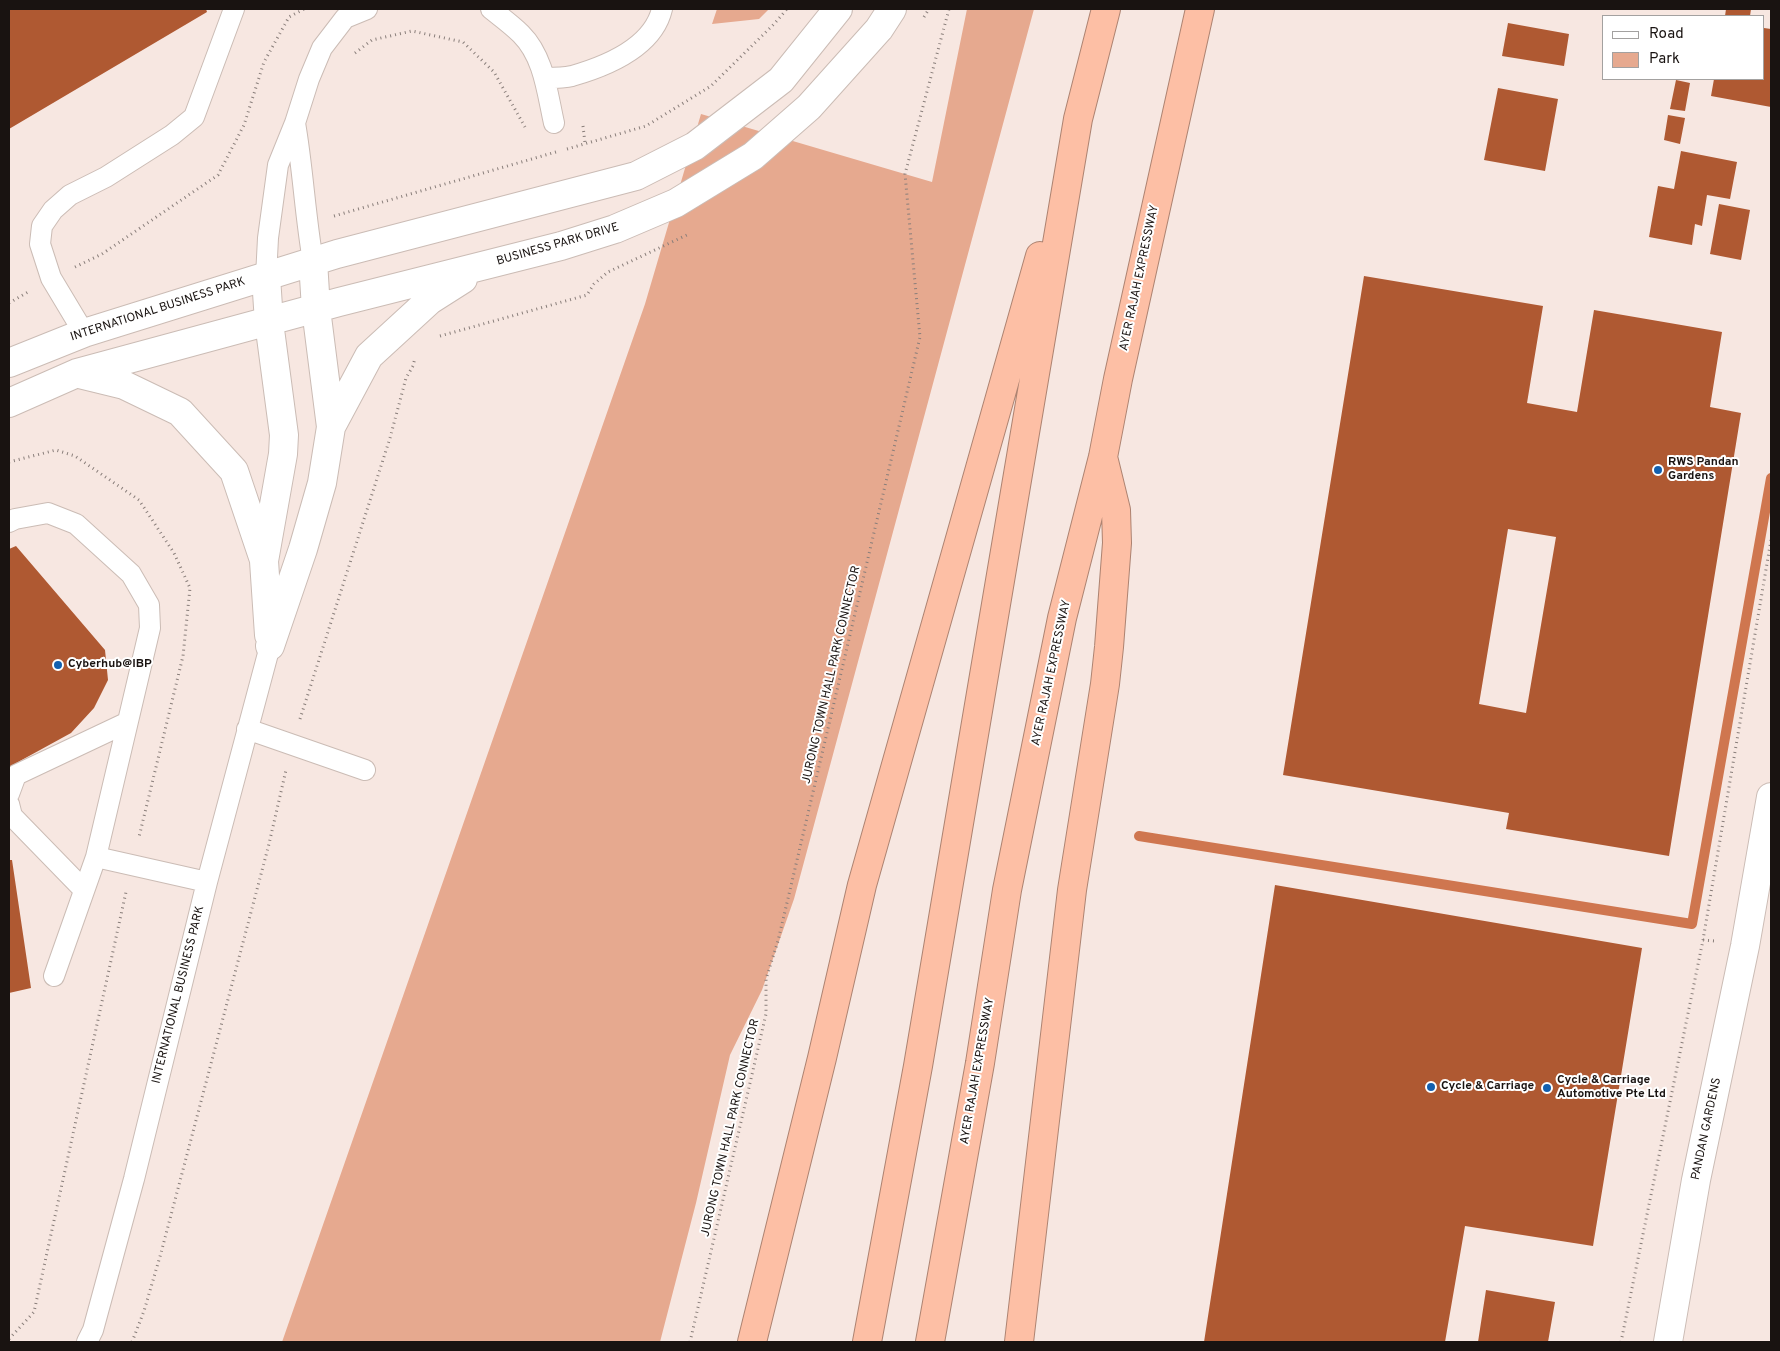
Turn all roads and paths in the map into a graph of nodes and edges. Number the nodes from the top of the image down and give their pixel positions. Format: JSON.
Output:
{"nodes":[{"id":1,"x":234,"y":9,"type":"edge"},
{"id":2,"x":304,"y":9,"type":"edge"},
{"id":3,"x":367,"y":9,"type":"edge"},
{"id":4,"x":491,"y":9,"type":"edge"},
{"id":5,"x":662,"y":9,"type":"edge"},
{"id":6,"x":787,"y":9,"type":"edge"},
{"id":7,"x":838,"y":9,"type":"edge"},
{"id":8,"x":892,"y":9,"type":"edge"},
{"id":9,"x":949,"y":9,"type":"edge"},
{"id":10,"x":1106,"y":9,"type":"edge"},
{"id":11,"x":1200,"y":9,"type":"edge"},
{"id":12,"x":350,"y":58,"type":"dead end"},
{"id":13,"x":545,"y":78,"type":"junction"},
{"id":14,"x":1078,"y":119,"type":"junction"},
{"id":15,"x":295,"y":123,"type":"junction"},
{"id":16,"x":554,"y":123,"type":"joint"},
{"id":17,"x":567,"y":149,"type":"dead end"},
{"id":18,"x":557,"y":152,"type":"dead end"},
{"id":19,"x":329,"y":210,"type":"dead end"},
{"id":20,"x":312,"y":261,"type":"junction"},
{"id":21,"x":630,"y":263,"type":"dead end"},
{"id":22,"x":481,"y":267,"type":"junction"},
{"id":23,"x":266,"y":276,"type":"junction"},
{"id":24,"x":51,"y":278,"type":"junction"},
{"id":25,"x":9,"y":303,"type":"edge"},
{"id":26,"x":316,"y":309,"type":"junction"},
{"id":27,"x":269,"y":322,"type":"junction"},
{"id":28,"x":84,"y":333,"type":"junction"},
{"id":29,"x":436,"y":337,"type":"dead end"},
{"id":30,"x":418,"y":350,"type":"dead end"},
{"id":31,"x":9,"y":363,"type":"edge"},
{"id":32,"x":77,"y":373,"type":"junction"},
{"id":33,"x":9,"y":403,"type":"edge"},
{"id":34,"x":331,"y":427,"type":"junction"},
{"id":35,"x":1103,"y":457,"type":"junction"},
{"id":36,"x":9,"y":522,"type":"edge"},
{"id":37,"x":1771,"y":540,"type":"edge"},
{"id":38,"x":264,"y":561,"type":"junction"},
{"id":39,"x":270,"y":646,"type":"junction"},
{"id":40,"x":126,"y":723,"type":"junction"},
{"id":41,"x":247,"y":729,"type":"junction"},
{"id":42,"x":292,"y":745,"type":"junction"},
{"id":43,"x":365,"y":770,"type":"dead end"},
{"id":44,"x":9,"y":794,"type":"edge"},
{"id":45,"x":1771,"y":796,"type":"edge"},
{"id":46,"x":9,"y":804,"type":"edge"},
{"id":47,"x":96,"y":857,"type":"junction"},
{"id":48,"x":132,"y":865,"type":"junction"},
{"id":49,"x":1765,"y":877,"type":"edge"},
{"id":50,"x":207,"y":882,"type":"junction"},
{"id":51,"x":84,"y":890,"type":"junction"},
{"id":52,"x":1761,"y":920,"type":"edge"},
{"id":53,"x":54,"y":976,"type":"dead end"},
{"id":54,"x":9,"y":1339,"type":"edge"},
{"id":55,"x":87,"y":1342,"type":"edge"},
{"id":56,"x":132,"y":1342,"type":"edge"},
{"id":57,"x":690,"y":1342,"type":"edge"},
{"id":58,"x":752,"y":1342,"type":"edge"},
{"id":59,"x":867,"y":1342,"type":"edge"},
{"id":60,"x":930,"y":1342,"type":"edge"},
{"id":61,"x":1019,"y":1342,"type":"edge"},
{"id":62,"x":1621,"y":1342,"type":"edge"},
{"id":63,"x":1668,"y":1342,"type":"edge"}],
"edges":[{"from":1,"to":24,"type":"lane"},
{"from":2,"to":24,"type":"path"},
{"from":3,"to":15,"type":"lane"},
{"from":4,"to":13,"type":"lane"},
{"from":5,"to":13,"type":"lane"},
{"from":6,"to":17,"type":"path"},
{"from":7,"to":20,"type":"street"},
{"from":8,"to":22,"type":"street","name":"BUSINESS PARK DRIVE"},
{"from":9,"to":57,"type":"path","name":"JURONG TOWN HALL PARK CONNECTOR"},
{"from":10,"to":14,"type":"highway"},
{"from":11,"to":35,"type":"highway","name":"AYER RAJAH EXPRESSWAY"},
{"from":12,"to":16,"type":"path"},
{"from":13,"to":16,"type":"lane"},
{"from":14,"to":58,"type":"highway"},
{"from":14,"to":59,"type":"highway"},
{"from":15,"to":20,"type":"lane"},
{"from":15,"to":23,"type":"lane"},
{"from":18,"to":19,"type":"path"},
{"from":20,"to":23,"type":"street"},
{"from":20,"to":26,"type":"street","name":"INTERNATIONAL BUSINESS PARK"},
{"from":21,"to":29,"type":"path"},
{"from":22,"to":26,"type":"street","name":"BUSINESS PARK DRIVE"},
{"from":22,"to":34,"type":"street"},
{"from":23,"to":27,"type":"street","name":"INTERNATIONAL BUSINESS PARK"},
{"from":23,"to":28,"type":"street","name":"INTERNATIONAL BUSINESS PARK"},
{"from":24,"to":25,"type":"path"},
{"from":24,"to":28,"type":"lane"},
{"from":26,"to":27,"type":"street","name":"BUSINESS PARK DRIVE"},
{"from":26,"to":34,"type":"street","name":"INTERNATIONAL BUSINESS PARK"},
{"from":27,"to":32,"type":"street"},
{"from":27,"to":38,"type":"street","name":"INTERNATIONAL BUSINESS PARK"},
{"from":28,"to":31,"type":"street","name":"INTERNATIONAL BUSINESS PARK"},
{"from":30,"to":42,"type":"path"},
{"from":32,"to":33,"type":"street"},
{"from":32,"to":38,"type":"street"},
{"from":34,"to":39,"type":"street","name":"INTERNATIONAL BUSINESS PARK"},
{"from":35,"to":60,"type":"highway","name":"AYER RAJAH EXPRESSWAY"},
{"from":35,"to":61,"type":"highway"},
{"from":36,"to":40,"type":"lane"},
{"from":37,"to":62,"type":"path"},
{"from":38,"to":39,"type":"street","name":"INTERNATIONAL BUSINESS PARK"},
{"from":39,"to":41,"type":"lane","name":"INTERNATIONAL BUSINESS PARK"},
{"from":40,"to":44,"type":"lane"},
{"from":40,"to":47,"type":"lane"},
{"from":41,"to":42,"type":"lane"},
{"from":41,"to":50,"type":"lane","name":"INTERNATIONAL BUSINESS PARK"},
{"from":42,"to":43,"type":"lane"},
{"from":42,"to":56,"type":"path"},
{"from":45,"to":49,"type":"street","name":"PANDAN GARDENS"},
{"from":46,"to":51,"type":"lane"},
{"from":47,"to":48,"type":"lane"},
{"from":47,"to":51,"type":"lane"},
{"from":48,"to":50,"type":"lane"},
{"from":48,"to":54,"type":"path"},
{"from":49,"to":52,"type":"street","name":"PANDAN GARDENS"},
{"from":50,"to":55,"type":"lane","name":"INTERNATIONAL BUSINESS PARK"},
{"from":51,"to":53,"type":"lane"},
{"from":52,"to":63,"type":"street","name":"PANDAN GARDENS"}]}
